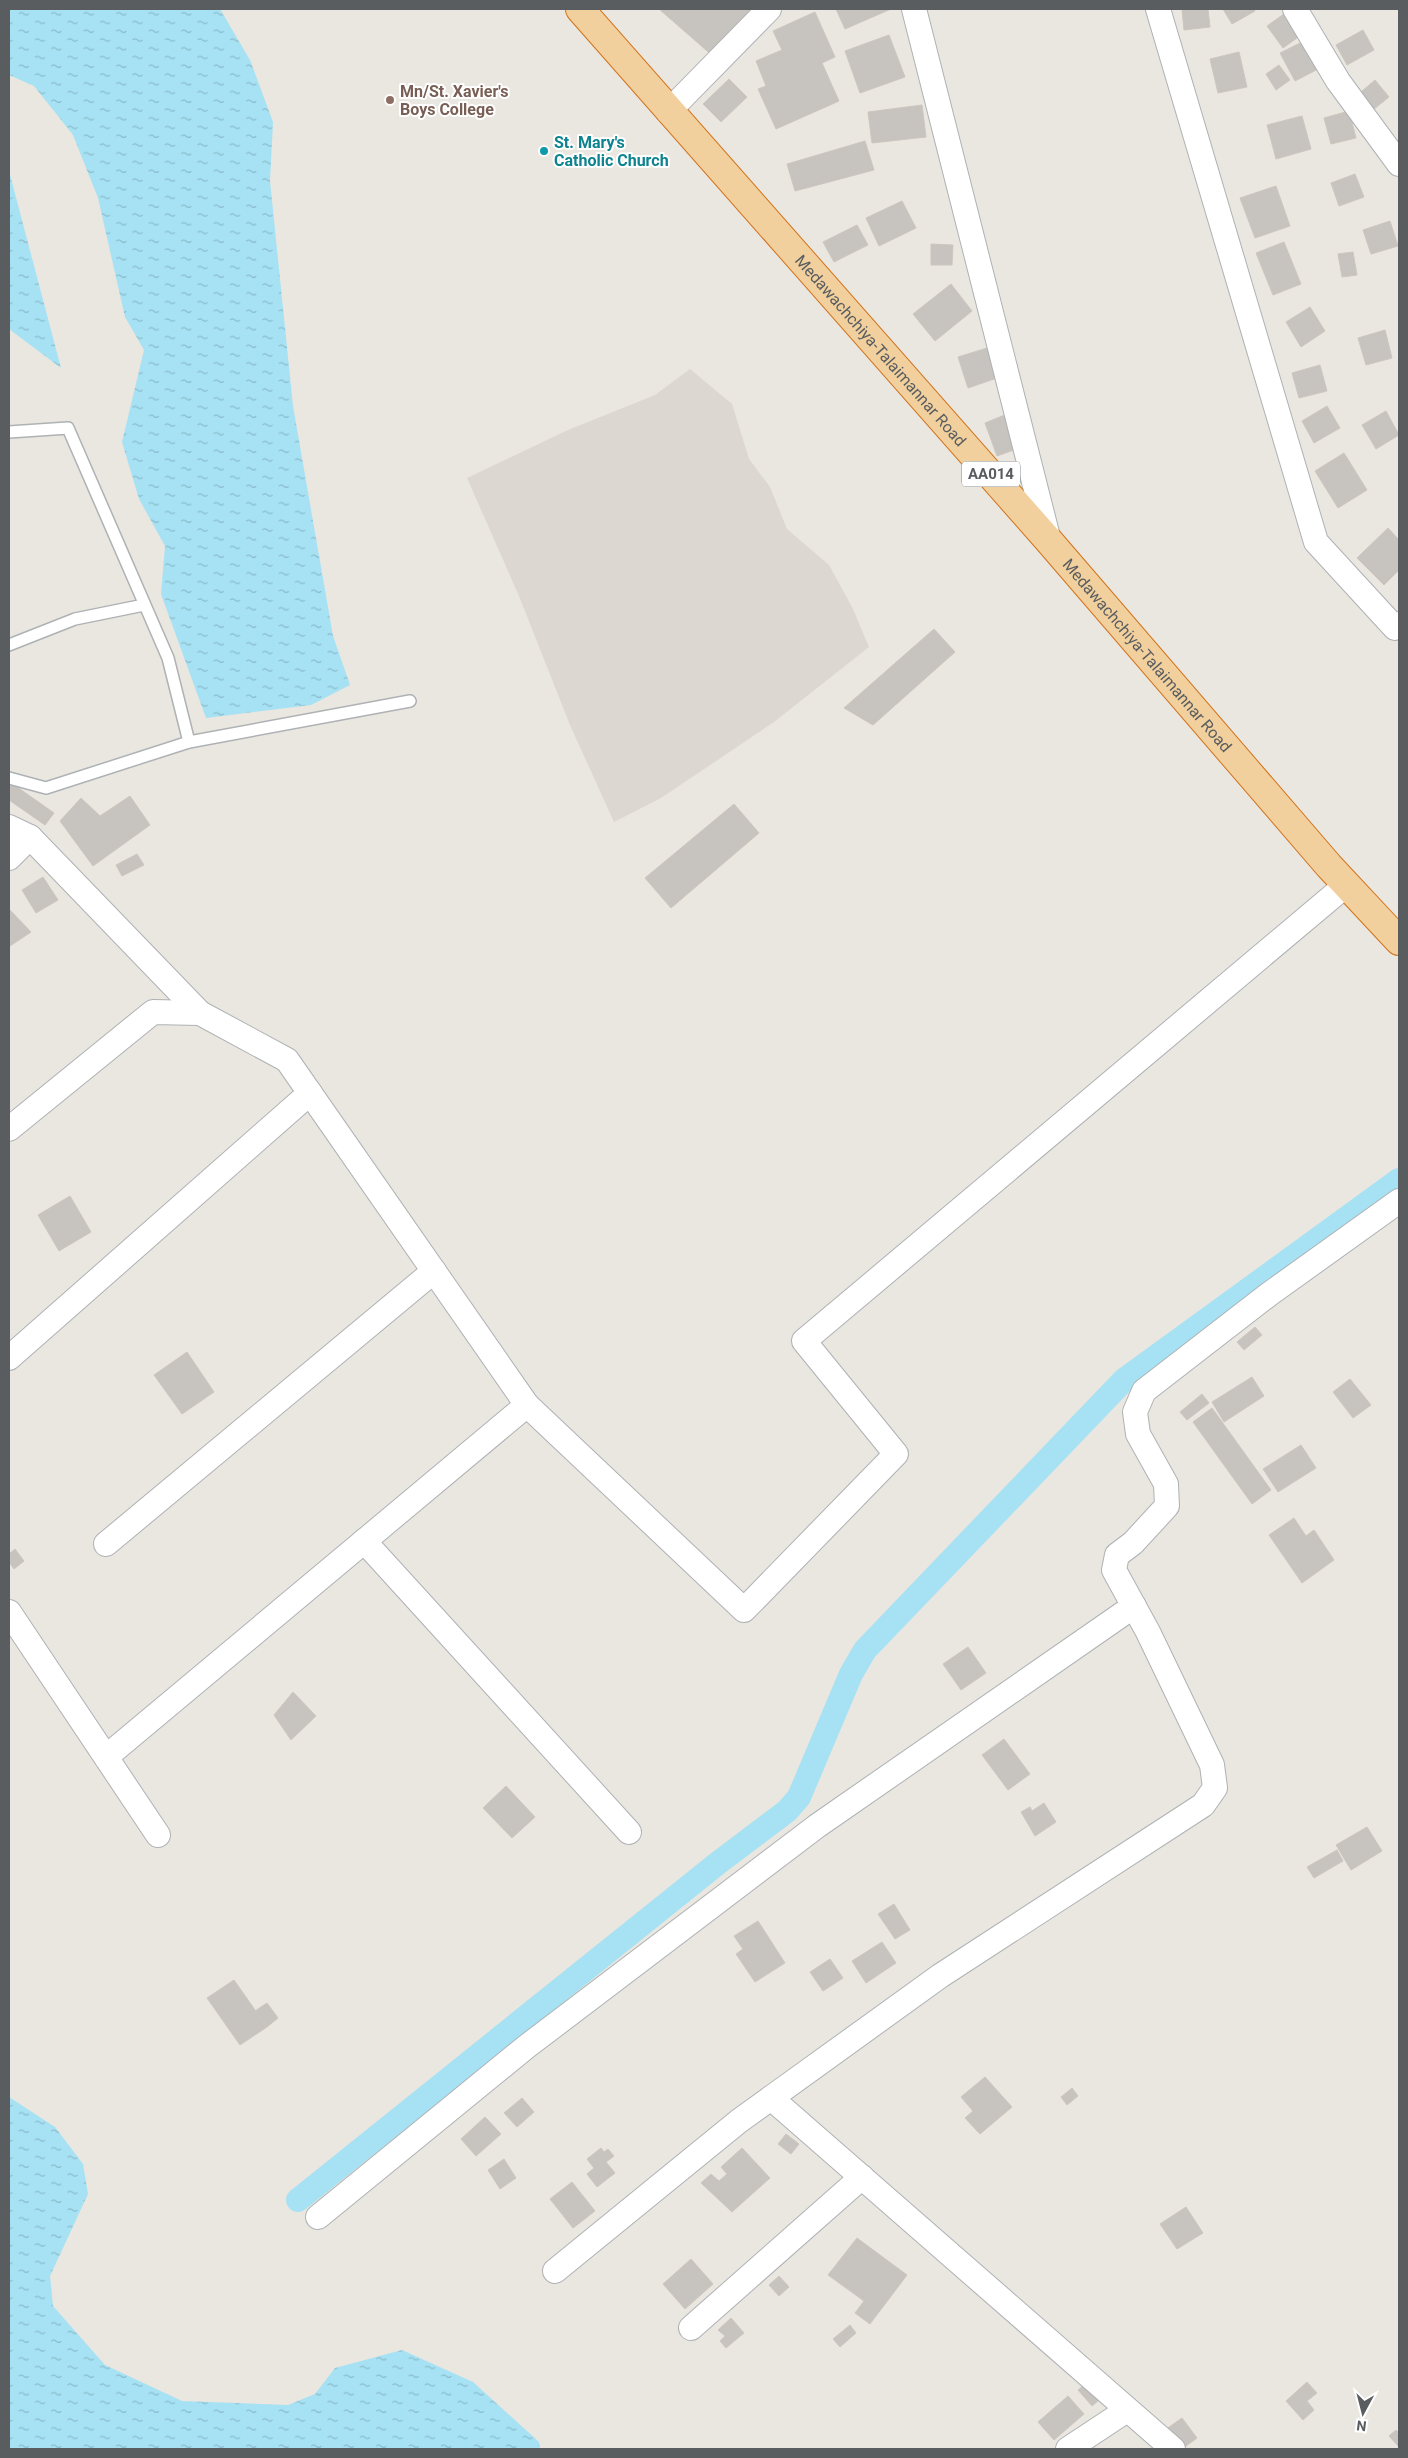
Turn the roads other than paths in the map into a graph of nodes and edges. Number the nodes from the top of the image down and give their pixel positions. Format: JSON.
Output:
{"nodes":[{"id":1,"x":580,"y":9,"type":"edge"},
{"id":2,"x":768,"y":9,"type":"edge"},
{"id":3,"x":914,"y":9,"type":"edge"},
{"id":4,"x":1158,"y":9,"type":"edge"},
{"id":5,"x":1296,"y":9,"type":"edge"},
{"id":6,"x":668,"y":112,"type":"junction"},
{"id":7,"x":1399,"y":164,"type":"edge"},
{"id":8,"x":9,"y":432,"type":"edge"},
{"id":9,"x":1050,"y":541,"type":"junction"},
{"id":10,"x":144,"y":605,"type":"junction"},
{"id":11,"x":1399,"y":624,"type":"edge"},
{"id":12,"x":9,"y":645,"type":"edge"},
{"id":13,"x":410,"y":701,"type":"dead end"},
{"id":14,"x":189,"y":742,"type":"junction"},
{"id":15,"x":9,"y":778,"type":"edge"},
{"id":16,"x":19,"y":832,"type":"edge"},
{"id":17,"x":9,"y":858,"type":"edge"},
{"id":18,"x":1346,"y":885,"type":"junction"},
{"id":19,"x":1399,"y":941,"type":"edge"},
{"id":20,"x":200,"y":1013,"type":"junction"},
{"id":21,"x":310,"y":1093,"type":"junction"},
{"id":22,"x":9,"y":1129,"type":"edge"},
{"id":23,"x":1399,"y":1201,"type":"edge"},
{"id":24,"x":434,"y":1271,"type":"junction"},
{"id":25,"x":9,"y":1358,"type":"edge"},
{"id":26,"x":527,"y":1405,"type":"junction"},
{"id":27,"x":364,"y":1541,"type":"junction"},
{"id":28,"x":106,"y":1544,"type":"dead end"},
{"id":29,"x":1134,"y":1606,"type":"junction"},
{"id":30,"x":9,"y":1612,"type":"edge"},
{"id":31,"x":106,"y":1756,"type":"junction"},
{"id":32,"x":629,"y":1832,"type":"dead end"},
{"id":33,"x":158,"y":1835,"type":"dead end"},
{"id":34,"x":771,"y":2098,"type":"junction"},
{"id":35,"x":862,"y":2177,"type":"junction"},
{"id":36,"x":318,"y":2217,"type":"dead end"},
{"id":37,"x":555,"y":2271,"type":"dead end"},
{"id":38,"x":691,"y":2328,"type":"dead end"},
{"id":39,"x":1127,"y":2410,"type":"junction"},
{"id":40,"x":1068,"y":2449,"type":"edge"},
{"id":41,"x":1173,"y":2449,"type":"edge"}],
"edges":[{"from":1,"to":6,"type":"highway","name":"Medawachchiya-Talaimannar Road","number":"AA014"},
{"from":2,"to":6,"type":"street"},
{"from":3,"to":9,"type":"street"},
{"from":4,"to":11,"type":"street"},
{"from":5,"to":7,"type":"street"},
{"from":6,"to":9,"type":"highway","name":"Medawachchiya-Talaimannar Road","number":"AA014"},
{"from":8,"to":10,"type":"lane"},
{"from":9,"to":18,"type":"highway","name":"Medawachchiya-Talaimannar Road","number":"AA014"},
{"from":10,"to":12,"type":"lane"},
{"from":10,"to":14,"type":"lane"},
{"from":13,"to":14,"type":"lane"},
{"from":14,"to":15,"type":"lane"},
{"from":16,"to":17,"type":"street"},
{"from":16,"to":20,"type":"street"},
{"from":18,"to":19,"type":"highway","name":"Medawachchiya-Talaimannar Road","number":"AA014"},
{"from":18,"to":26,"type":"street"},
{"from":20,"to":21,"type":"street"},
{"from":20,"to":22,"type":"street"},
{"from":21,"to":24,"type":"street"},
{"from":21,"to":25,"type":"street"},
{"from":23,"to":29,"type":"street"},
{"from":24,"to":26,"type":"street"},
{"from":24,"to":28,"type":"street"},
{"from":26,"to":27,"type":"street"},
{"from":27,"to":31,"type":"street"},
{"from":27,"to":32,"type":"street"},
{"from":29,"to":34,"type":"street"},
{"from":29,"to":36,"type":"street"},
{"from":30,"to":31,"type":"street"},
{"from":31,"to":33,"type":"street"},
{"from":34,"to":35,"type":"street"},
{"from":34,"to":37,"type":"street"},
{"from":35,"to":38,"type":"street"},
{"from":35,"to":39,"type":"street"},
{"from":39,"to":40,"type":"street"},
{"from":39,"to":41,"type":"street"}]}
